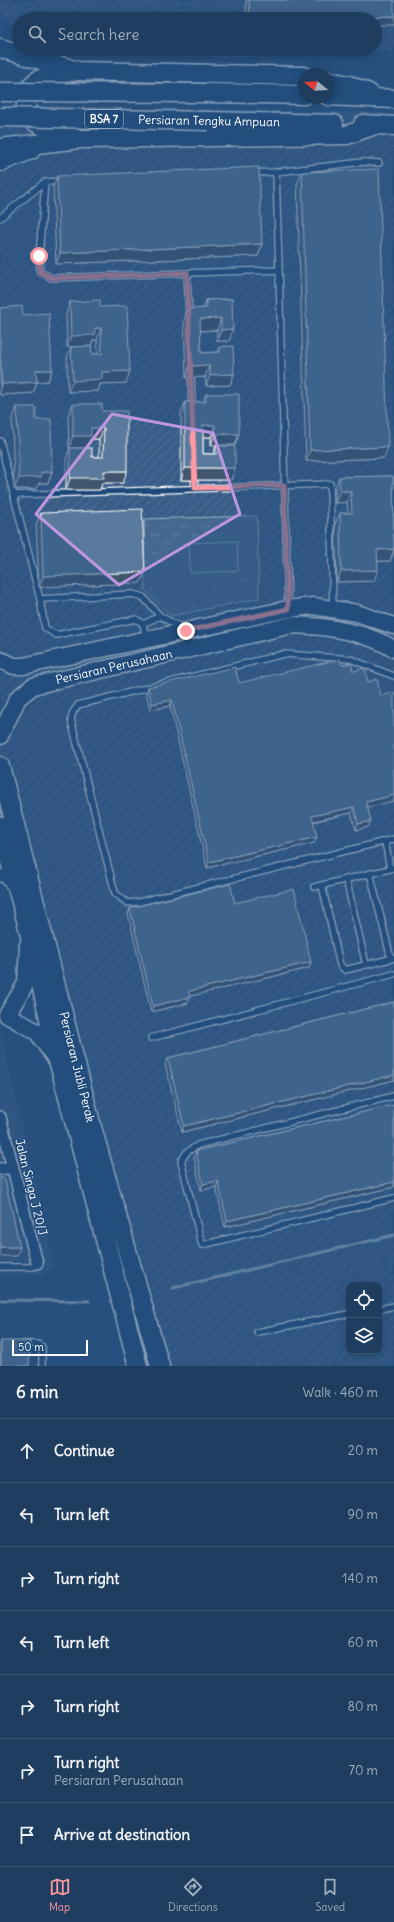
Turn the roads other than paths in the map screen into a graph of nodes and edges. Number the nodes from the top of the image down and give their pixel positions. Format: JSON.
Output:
{"nodes":[{"id":1,"x":0,"y":44,"type":"edge"},
{"id":2,"x":0,"y":48,"type":"edge"},
{"id":3,"x":12,"y":50,"type":"edge"},
{"id":4,"x":12,"y":51,"type":"edge"},
{"id":5,"x":28,"y":56,"type":"edge"},
{"id":6,"x":78,"y":71,"type":"junction"},
{"id":7,"x":298,"y":76,"type":"edge"},
{"id":8,"x":334,"y":81,"type":"edge"},
{"id":9,"x":0,"y":92,"type":"edge"},
{"id":10,"x":298,"y":95,"type":"edge"},
{"id":11,"x":334,"y":96,"type":"edge"},
{"id":12,"x":386,"y":98,"type":"edge"},
{"id":13,"x":0,"y":117,"type":"edge"},
{"id":14,"x":375,"y":125,"type":"junction"},
{"id":15,"x":394,"y":126,"type":"edge"},
{"id":16,"x":81,"y":140,"type":"junction"},
{"id":17,"x":52,"y":142,"type":"junction"},
{"id":18,"x":0,"y":148,"type":"edge"},
{"id":19,"x":0,"y":162,"type":"edge"},
{"id":20,"x":380,"y":163,"type":"dead end"},
{"id":21,"x":276,"y":172,"type":"junction"},
{"id":22,"x":244,"y":173,"type":"edge"},
{"id":23,"x":68,"y":181,"type":"edge"},
{"id":24,"x":44,"y":182,"type":"junction"},
{"id":25,"x":0,"y":218,"type":"edge"},
{"id":26,"x":279,"y":270,"type":"junction"},
{"id":27,"x":187,"y":273,"type":"junction"},
{"id":28,"x":189,"y":321,"type":"edge"},
{"id":29,"x":190,"y":361,"type":"edge"},
{"id":30,"x":192,"y":417,"type":"edge"},
{"id":31,"x":0,"y":441,"type":"edge"},
{"id":32,"x":194,"y":465,"type":"edge"},
{"id":33,"x":284,"y":485,"type":"junction"},
{"id":34,"x":195,"y":488,"type":"junction"},
{"id":35,"x":13,"y":495,"type":"junction"},
{"id":36,"x":40,"y":599,"type":"junction"},
{"id":37,"x":288,"y":609,"type":"junction"},
{"id":38,"x":334,"y":610,"type":"junction"},
{"id":39,"x":160,"y":616,"type":"junction"},
{"id":40,"x":394,"y":626,"type":"edge"},
{"id":41,"x":186,"y":631,"type":"junction"},
{"id":42,"x":145,"y":632,"type":"junction"},
{"id":43,"x":394,"y":649,"type":"edge"},
{"id":44,"x":0,"y":660,"type":"edge"},
{"id":45,"x":394,"y":676,"type":"edge"},
{"id":46,"x":0,"y":736,"type":"edge"},
{"id":47,"x":0,"y":766,"type":"edge"},
{"id":48,"x":0,"y":826,"type":"edge"},
{"id":49,"x":394,"y":839,"type":"edge"},
{"id":50,"x":385,"y":841,"type":"junction"},
{"id":51,"x":392,"y":868,"type":"edge"},
{"id":52,"x":370,"y":873,"type":"junction"},
{"id":53,"x":0,"y":875,"type":"edge"},
{"id":54,"x":346,"y":879,"type":"junction"},
{"id":55,"x":322,"y":885,"type":"junction"},
{"id":56,"x":314,"y":887,"type":"dead end"},
{"id":57,"x":19,"y":895,"type":"junction"},
{"id":58,"x":28,"y":927,"type":"junction"},
{"id":59,"x":393,"y":959,"type":"edge"},
{"id":60,"x":366,"y":965,"type":"junction"},
{"id":61,"x":394,"y":974,"type":"edge"},
{"id":62,"x":3,"y":1016,"type":"edge"},
{"id":63,"x":151,"y":1038,"type":"dead end"},
{"id":64,"x":60,"y":1067,"type":"junction"},
{"id":65,"x":394,"y":1096,"type":"edge"},
{"id":66,"x":0,"y":1118,"type":"edge"},
{"id":67,"x":12,"y":1167,"type":"junction"},
{"id":68,"x":0,"y":1169,"type":"edge"},
{"id":69,"x":394,"y":1198,"type":"edge"},
{"id":70,"x":37,"y":1263,"type":"joint"},
{"id":71,"x":0,"y":1268,"type":"edge"},
{"id":72,"x":394,"y":1306,"type":"edge"},
{"id":73,"x":382,"y":1308,"type":"edge"},
{"id":74,"x":346,"y":1315,"type":"edge"},
{"id":75,"x":257,"y":1332,"type":"dead end"},
{"id":76,"x":15,"y":1344,"type":"edge"},
{"id":77,"x":42,"y":1366,"type":"edge"},
{"id":78,"x":138,"y":1366,"type":"edge"},
{"id":79,"x":160,"y":1366,"type":"edge"}],
"edges":[{"from":1,"to":3,"type":"main road"},
{"from":2,"to":4,"type":"main road"},
{"from":5,"to":6,"type":"main road"},
{"from":6,"to":7,"type":"main road"},
{"from":6,"to":16,"type":"main road"},
{"from":8,"to":12,"type":"main road"},
{"from":9,"to":10,"type":"main road","number":"BSA 7","bridge":true},
{"from":11,"to":12,"type":"main road"},
{"from":13,"to":14,"type":"main road","name":"Persiaran Tengku Ampuan","number":"BSA 7","bridge":true},
{"from":14,"to":15,"type":"main road","name":"Persiaran Tengku Ampuan","number":"BSA 7"},
{"from":14,"to":16,"type":"main road"},
{"from":16,"to":17,"type":"main road"},
{"from":17,"to":18,"type":"main road"},
{"from":17,"to":19,"type":"main road"},
{"from":20,"to":21,"type":"lane"},
{"from":21,"to":22,"type":"lane"},
{"from":21,"to":26,"type":"lane"},
{"from":23,"to":24,"type":"lane"},
{"from":24,"to":25,"type":"lane"},
{"from":24,"to":27,"type":"lane"},
{"from":26,"to":27,"type":"lane"},
{"from":26,"to":33,"type":"lane"},
{"from":27,"to":28,"type":"lane"},
{"from":29,"to":30,"type":"lane"},
{"from":31,"to":35,"type":"lane"},
{"from":32,"to":34,"type":"lane"},
{"from":33,"to":34,"type":"lane"},
{"from":33,"to":37,"type":"lane"},
{"from":33,"to":38,"type":"lane"},
{"from":34,"to":35,"type":"lane"},
{"from":35,"to":36,"type":"lane"},
{"from":36,"to":39,"type":"lane"},
{"from":36,"to":42,"type":"lane"},
{"from":37,"to":38,"type":"main road","name":"Persiaran Perusahaan"},
{"from":37,"to":41,"type":"main road","name":"Persiaran Perusahaan"},
{"from":38,"to":40,"type":"main road","name":"Persiaran Perusahaan"},
{"from":39,"to":41,"type":"lane"},
{"from":39,"to":42,"type":"lane"},
{"from":41,"to":42,"type":"main road","name":"Persiaran Perusahaan"},
{"from":42,"to":44,"type":"main road","name":"Persiaran Perusahaan"},
{"from":43,"to":46,"type":"main road","name":"Persiaran Perusahaan"},
{"from":45,"to":50,"type":"lane"},
{"from":47,"to":79,"type":"main road","name":"Persiaran Jubli Perak"},
{"from":48,"to":57,"type":"main road","name":"Persiaran Jubli Perak"},
{"from":49,"to":50,"type":"lane"},
{"from":50,"to":51,"type":"lane"},
{"from":51,"to":52,"type":"lane"},
{"from":52,"to":54,"type":"lane"},
{"from":52,"to":59,"type":"lane"},
{"from":53,"to":57,"type":"street"},
{"from":54,"to":55,"type":"lane"},
{"from":54,"to":60,"type":"lane"},
{"from":55,"to":56,"type":"lane"},
{"from":55,"to":60,"type":"lane"},
{"from":57,"to":58,"type":"main road","name":"Persiaran Jubli Perak"},
{"from":58,"to":62,"type":"main road"},
{"from":58,"to":64,"type":"main road","name":"Persiaran Jubli Perak"},
{"from":59,"to":60,"type":"lane"},
{"from":61,"to":63,"type":"lane"},
{"from":62,"to":64,"type":"main road"},
{"from":64,"to":78,"type":"main road","name":"Persiaran Jubli Perak"},
{"from":65,"to":69,"type":"lane"},
{"from":66,"to":67,"type":"street","name":"Jalan Singa J 20/J"},
{"from":67,"to":68,"type":"street"},
{"from":67,"to":70,"type":"street","name":"Jalan Singa J 20/J"},
{"from":70,"to":71,"type":"lane"},
{"from":72,"to":73,"type":"lane"},
{"from":74,"to":75,"type":"lane"},
{"from":76,"to":77,"type":"lane"}]}
